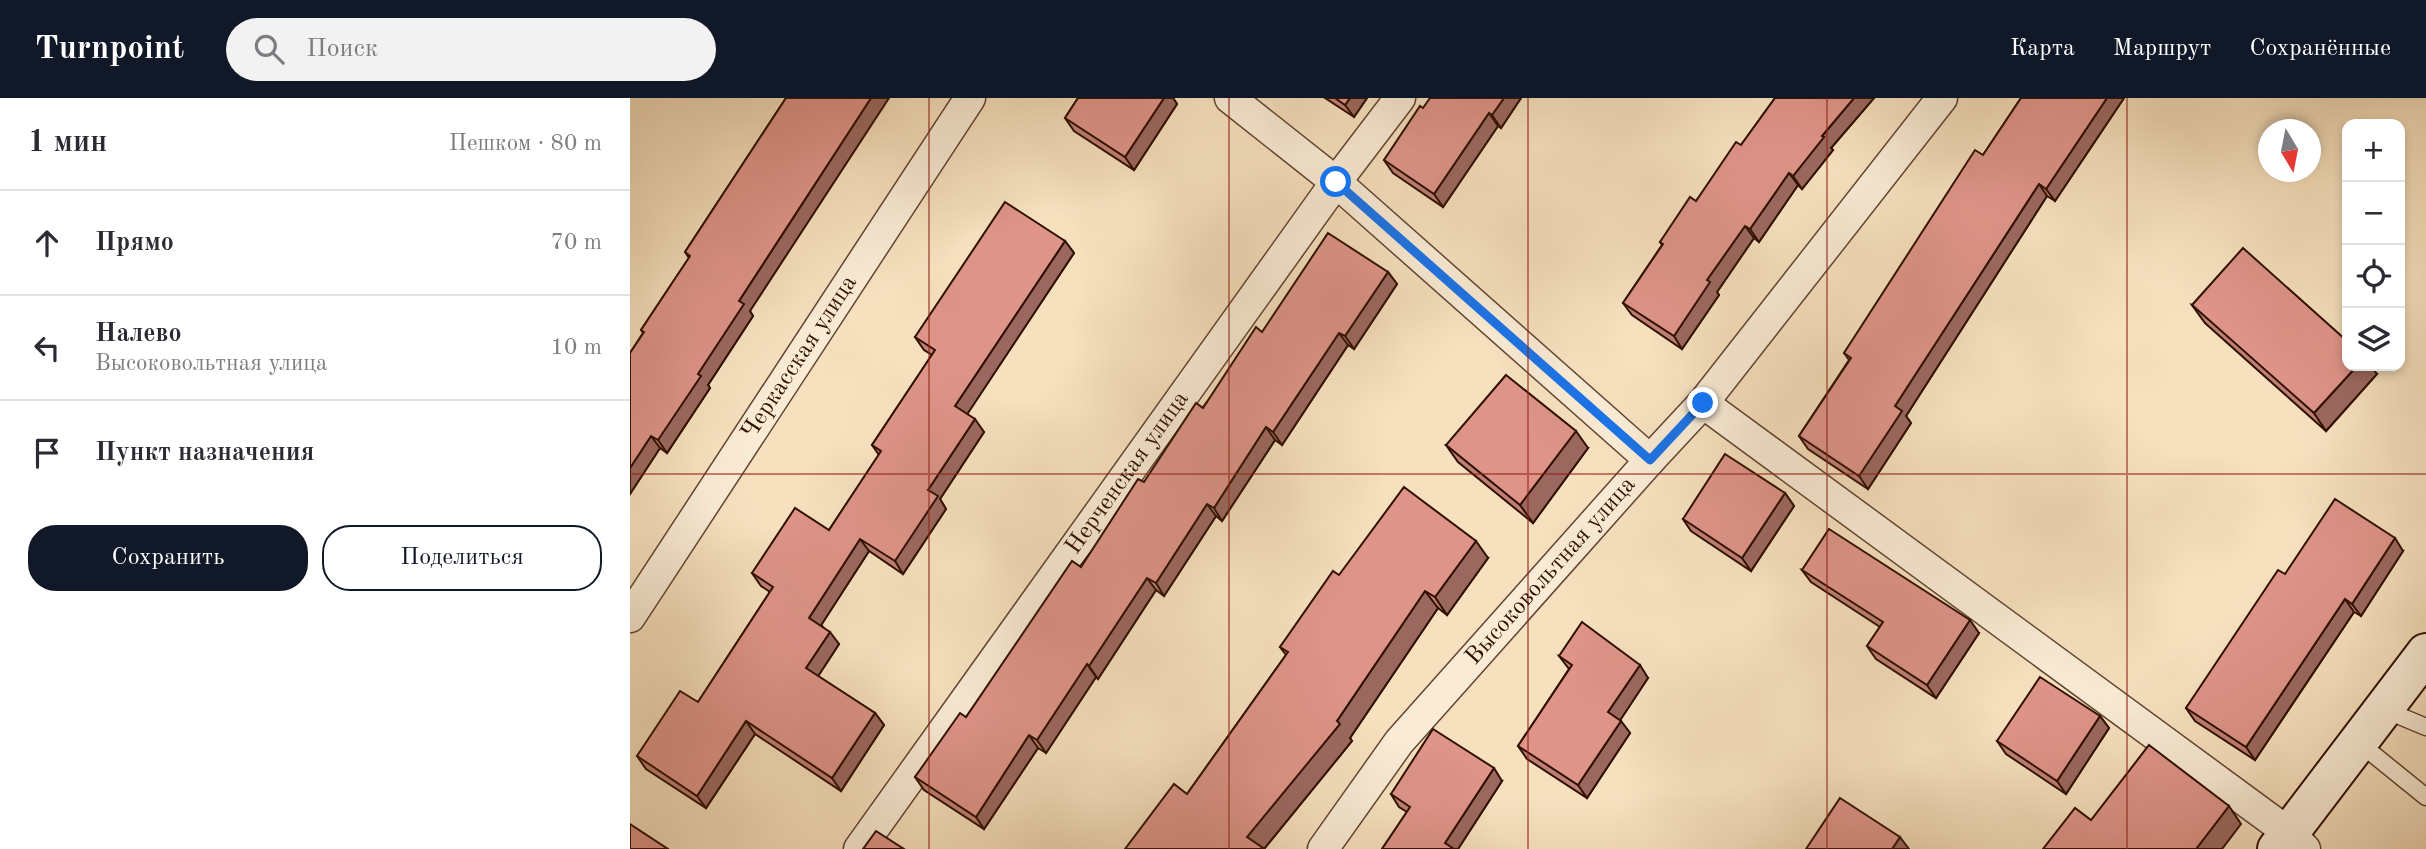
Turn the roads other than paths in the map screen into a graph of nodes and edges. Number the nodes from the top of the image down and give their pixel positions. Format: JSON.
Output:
{"nodes":[{"id":1,"x":970,"y":98,"type":"edge"},
{"id":2,"x":1230,"y":98,"type":"edge"},
{"id":3,"x":1400,"y":98,"type":"edge"},
{"id":4,"x":1942,"y":98,"type":"edge"},
{"id":5,"x":1336,"y":182,"type":"junction"},
{"id":6,"x":1703,"y":403,"type":"junction"},
{"id":7,"x":1650,"y":460,"type":"junction"},
{"id":8,"x":630,"y":617,"type":"edge"},
{"id":9,"x":2426,"y":653,"type":"edge"},
{"id":10,"x":2383,"y":709,"type":"junction"},
{"id":11,"x":2426,"y":727,"type":"edge"},
{"id":12,"x":2358,"y":742,"type":"junction"},
{"id":13,"x":2426,"y":797,"type":"edge"},
{"id":14,"x":2290,"y":844,"type":"edge"},
{"id":15,"x":859,"y":849,"type":"edge"},
{"id":16,"x":1322,"y":849,"type":"edge"}],
"edges":[{"from":1,"to":8,"type":"street","name":"Черкасская улица"},
{"from":2,"to":5,"type":"street"},
{"from":3,"to":5,"type":"street","name":"Нерченская улица"},
{"from":4,"to":6,"type":"street","name":"Высоковольтная улица"},
{"from":5,"to":7,"type":"street"},
{"from":5,"to":15,"type":"street","name":"Нерченская улица"},
{"from":6,"to":7,"type":"street","name":"Высоковольтная улица"},
{"from":6,"to":14,"type":"street"},
{"from":7,"to":16,"type":"street","name":"Высоковольтная улица"},
{"from":9,"to":10,"type":"street"},
{"from":10,"to":11,"type":"lane"},
{"from":10,"to":12,"type":"street"},
{"from":12,"to":13,"type":"lane"},
{"from":12,"to":14,"type":"street"}]}
